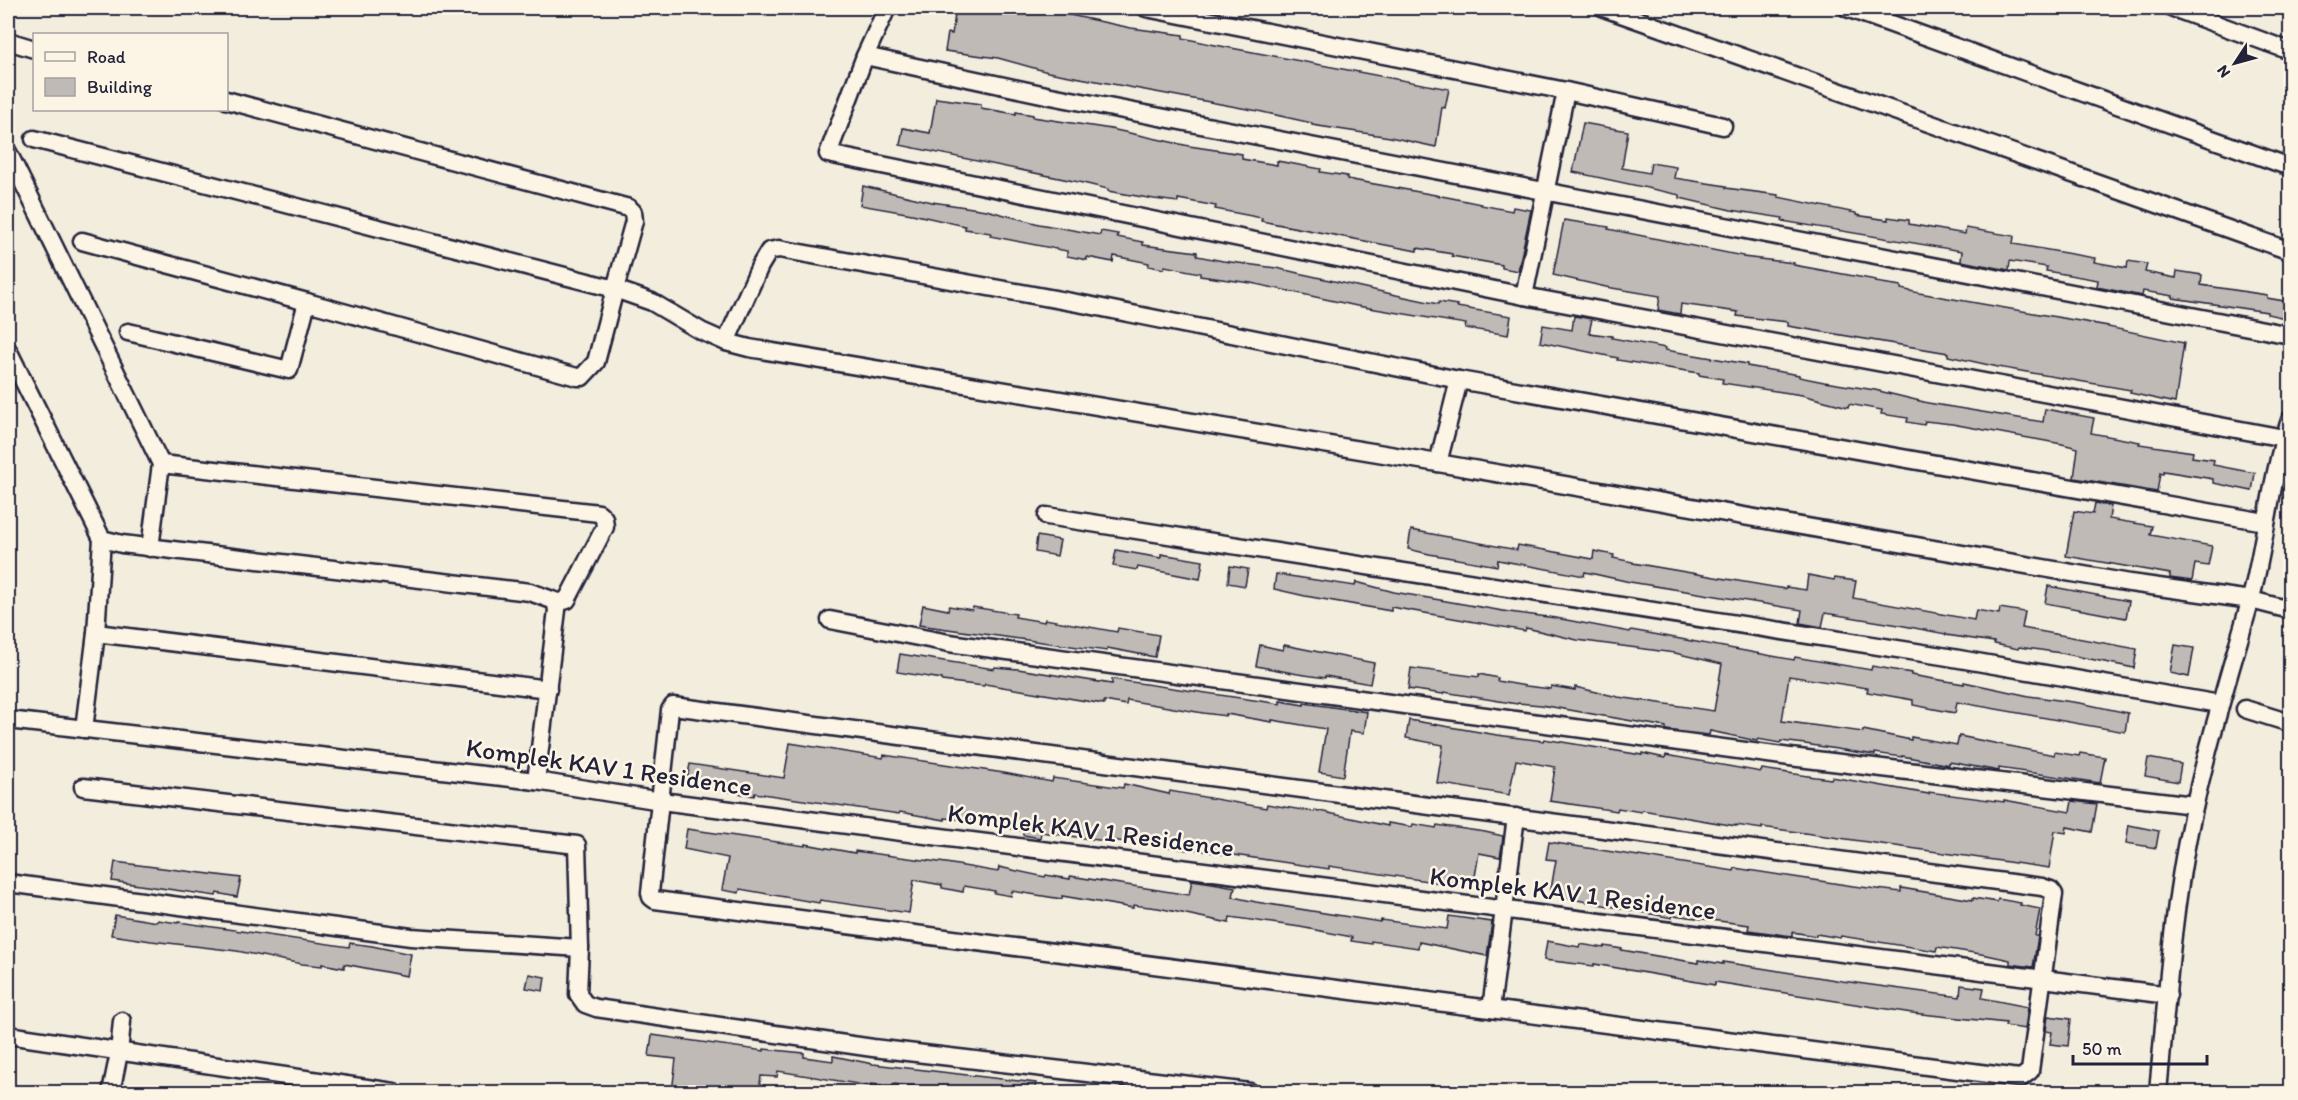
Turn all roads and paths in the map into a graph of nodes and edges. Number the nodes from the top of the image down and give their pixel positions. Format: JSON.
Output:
{"nodes":[{"id":1,"x":887,"y":8,"type":"edge"},
{"id":2,"x":1146,"y":8,"type":"edge"},
{"id":3,"x":1604,"y":8,"type":"edge"},
{"id":4,"x":1847,"y":8,"type":"edge"},
{"id":5,"x":2173,"y":8,"type":"edge"},
{"id":6,"x":1629,"y":11,"type":"edge"},
{"id":7,"x":8,"y":41,"type":"edge"},
{"id":8,"x":33,"y":48,"type":"edge"},
{"id":9,"x":2290,"y":51,"type":"edge"},
{"id":10,"x":865,"y":56,"type":"junction"},
{"id":11,"x":1566,"y":91,"type":"junction"},
{"id":12,"x":228,"y":101,"type":"edge"},
{"id":13,"x":1723,"y":126,"type":"dead end"},
{"id":14,"x":34,"y":139,"type":"dead end"},
{"id":15,"x":8,"y":152,"type":"edge"},
{"id":16,"x":2290,"y":167,"type":"edge"},
{"id":17,"x":1545,"y":191,"type":"junction"},
{"id":18,"x":82,"y":241,"type":"dead end"},
{"id":19,"x":2290,"y":251,"type":"edge"},
{"id":20,"x":615,"y":289,"type":"junction"},
{"id":21,"x":1524,"y":296,"type":"junction"},
{"id":22,"x":308,"y":302,"type":"junction"},
{"id":23,"x":128,"y":332,"type":"dead end"},
{"id":24,"x":2290,"y":335,"type":"edge"},
{"id":25,"x":726,"y":342,"type":"junction"},
{"id":26,"x":8,"y":350,"type":"edge"},
{"id":27,"x":1459,"y":380,"type":"junction"},
{"id":28,"x":2290,"y":420,"type":"edge"},
{"id":29,"x":2284,"y":438,"type":"junction"},
{"id":30,"x":1438,"y":463,"type":"junction"},
{"id":31,"x":161,"y":464,"type":"junction"},
{"id":32,"x":1047,"y":516,"type":"dead end"},
{"id":33,"x":2265,"y":522,"type":"junction"},
{"id":34,"x":102,"y":539,"type":"junction"},
{"id":35,"x":150,"y":548,"type":"junction"},
{"id":36,"x":2250,"y":600,"type":"junction"},
{"id":37,"x":557,"y":603,"type":"junction"},
{"id":38,"x":2290,"y":610,"type":"edge"},
{"id":39,"x":830,"y":620,"type":"dead end"},
{"id":40,"x":96,"y":633,"type":"junction"},
{"id":41,"x":548,"y":689,"type":"junction"},
{"id":42,"x":2220,"y":704,"type":"junction"},
{"id":43,"x":2246,"y":709,"type":"dead end"},
{"id":44,"x":8,"y":720,"type":"edge"},
{"id":45,"x":2290,"y":723,"type":"edge"},
{"id":46,"x":84,"y":729,"type":"junction"},
{"id":47,"x":536,"y":781,"type":"junction"},
{"id":48,"x":83,"y":787,"type":"dead end"},
{"id":49,"x":661,"y":801,"type":"junction"},
{"id":50,"x":2194,"y":805,"type":"junction"},
{"id":51,"x":1516,"y":817,"type":"junction"},
{"id":52,"x":8,"y":883,"type":"edge"},
{"id":53,"x":1503,"y":909,"type":"junction"},
{"id":54,"x":580,"y":948,"type":"junction"},
{"id":55,"x":2041,"y":980,"type":"junction"},
{"id":56,"x":2168,"y":995,"type":"junction"},
{"id":57,"x":1491,"y":1009,"type":"junction"},
{"id":58,"x":122,"y":1021,"type":"dead end"},
{"id":59,"x":8,"y":1035,"type":"edge"},
{"id":60,"x":119,"y":1053,"type":"junction"},
{"id":61,"x":111,"y":1092,"type":"edge"},
{"id":62,"x":394,"y":1092,"type":"edge"},
{"id":63,"x":1250,"y":1092,"type":"edge"},
{"id":64,"x":2158,"y":1092,"type":"edge"}],
"edges":[{"from":1,"to":10,"type":"street"},
{"from":2,"to":11,"type":"street"},
{"from":3,"to":6,"type":"street"},
{"from":4,"to":16,"type":"street"},
{"from":5,"to":9,"type":"street"},
{"from":6,"to":19,"type":"street"},
{"from":7,"to":8,"type":"street"},
{"from":10,"to":17,"type":"street"},
{"from":10,"to":21,"type":"street"},
{"from":11,"to":13,"type":"street"},
{"from":11,"to":17,"type":"street"},
{"from":12,"to":20,"type":"street"},
{"from":14,"to":20,"type":"street"},
{"from":15,"to":31,"type":"street"},
{"from":17,"to":21,"type":"street"},
{"from":17,"to":24,"type":"street"},
{"from":18,"to":22,"type":"street"},
{"from":20,"to":22,"type":"street"},
{"from":20,"to":25,"type":"street"},
{"from":21,"to":29,"type":"street"},
{"from":22,"to":23,"type":"street"},
{"from":25,"to":27,"type":"street"},
{"from":25,"to":30,"type":"street"},
{"from":26,"to":34,"type":"street"},
{"from":27,"to":30,"type":"street"},
{"from":27,"to":33,"type":"street"},
{"from":28,"to":29,"type":"street"},
{"from":29,"to":33,"type":"street"},
{"from":30,"to":36,"type":"street"},
{"from":31,"to":35,"type":"street"},
{"from":31,"to":37,"type":"street"},
{"from":32,"to":42,"type":"street"},
{"from":33,"to":36,"type":"street"},
{"from":34,"to":35,"type":"street"},
{"from":34,"to":40,"type":"street"},
{"from":35,"to":37,"type":"street"},
{"from":36,"to":38,"type":"street"},
{"from":36,"to":42,"type":"street"},
{"from":37,"to":41,"type":"street"},
{"from":39,"to":50,"type":"street"},
{"from":40,"to":41,"type":"street"},
{"from":40,"to":46,"type":"street"},
{"from":41,"to":47,"type":"street"},
{"from":42,"to":50,"type":"street"},
{"from":43,"to":45,"type":"street"},
{"from":44,"to":46,"type":"street","name":"Komplek KAV 1 Residence"},
{"from":46,"to":47,"type":"street","name":"Komplek KAV 1 Residence"},
{"from":47,"to":49,"type":"street","name":"Komplek KAV 1 Residence"},
{"from":48,"to":54,"type":"street"},
{"from":49,"to":51,"type":"street"},
{"from":49,"to":53,"type":"street","name":"Komplek KAV 1 Residence"},
{"from":49,"to":57,"type":"street"},
{"from":50,"to":56,"type":"street"},
{"from":51,"to":53,"type":"street"},
{"from":51,"to":55,"type":"street"},
{"from":52,"to":54,"type":"street"},
{"from":53,"to":55,"type":"street","name":"Komplek KAV 1 Residence"},
{"from":53,"to":57,"type":"street"},
{"from":54,"to":63,"type":"street"},
{"from":55,"to":56,"type":"street","name":"Komplek KAV 1 Residence"},
{"from":55,"to":57,"type":"street"},
{"from":56,"to":64,"type":"street"},
{"from":58,"to":60,"type":"street"},
{"from":59,"to":60,"type":"street"},
{"from":60,"to":61,"type":"street"},
{"from":60,"to":62,"type":"street"}]}
